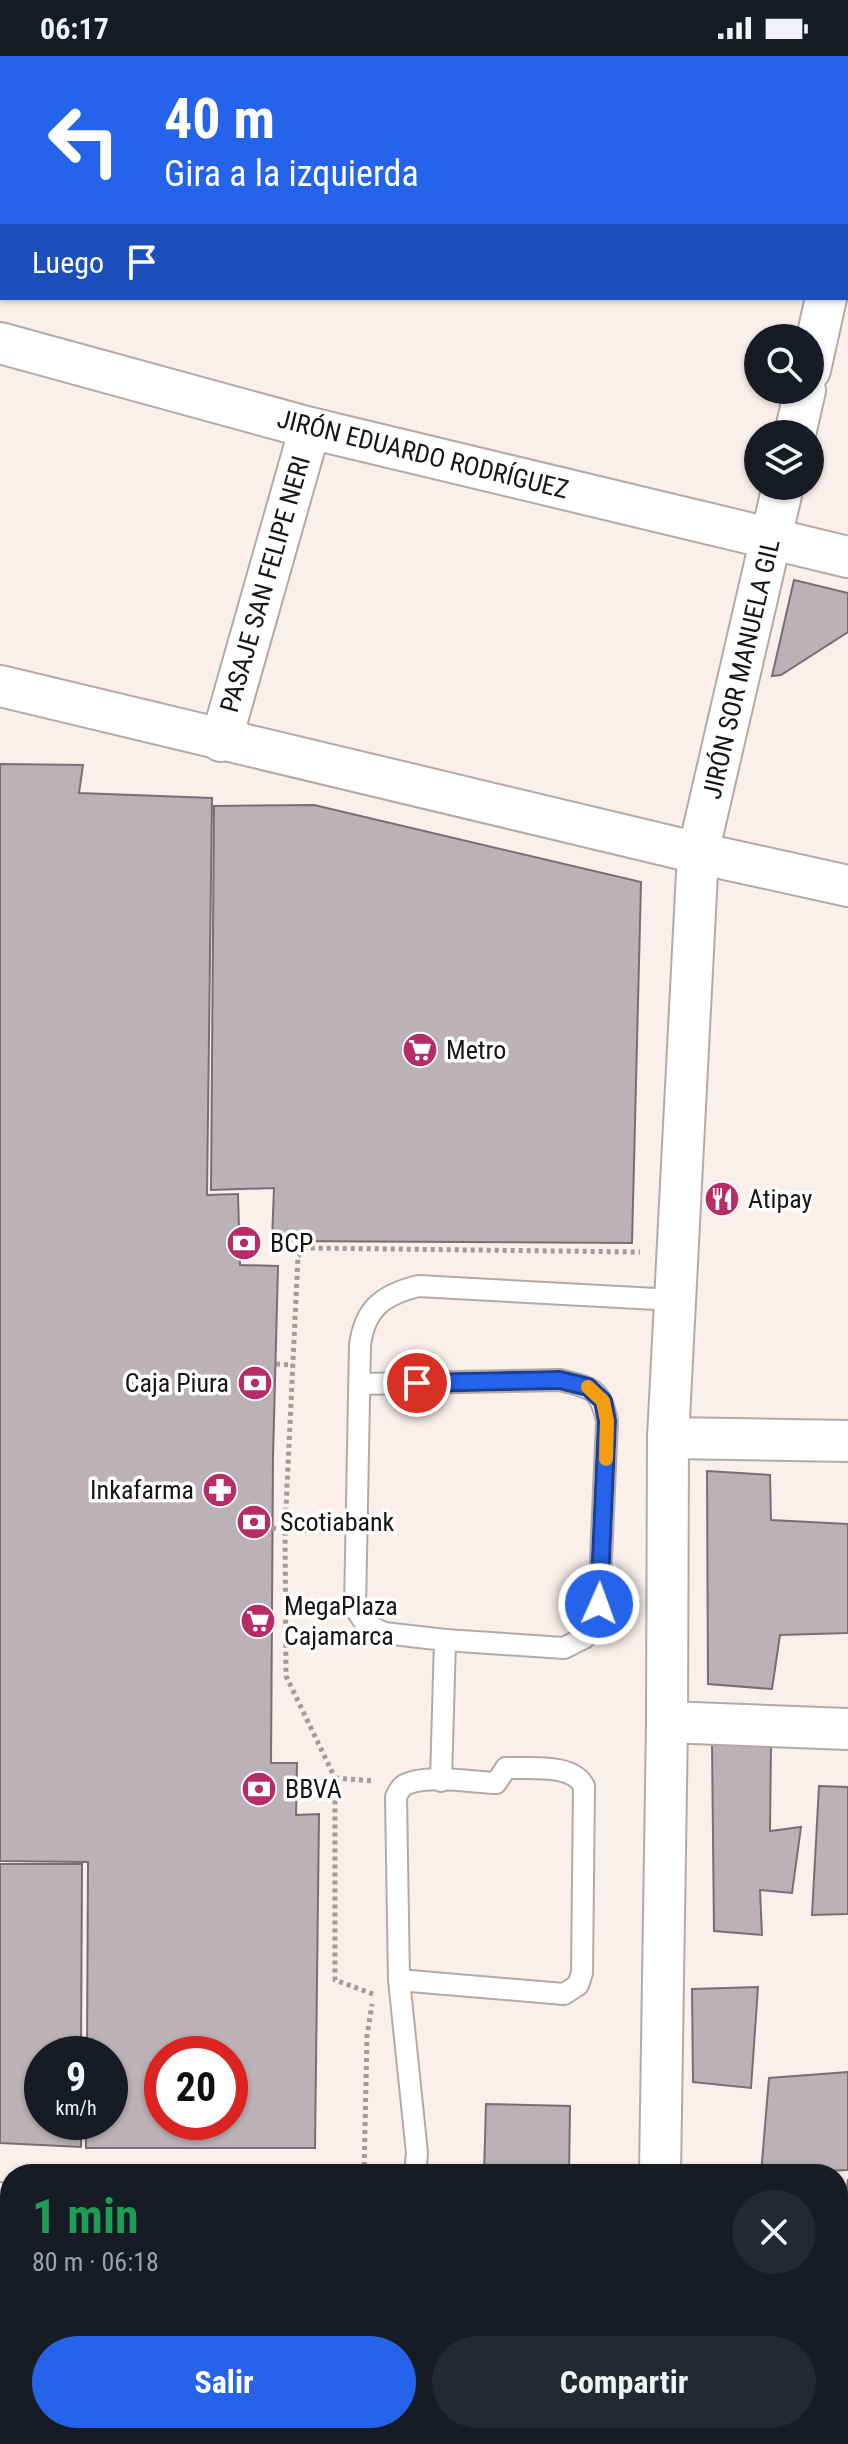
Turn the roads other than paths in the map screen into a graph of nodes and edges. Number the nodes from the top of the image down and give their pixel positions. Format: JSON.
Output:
{"nodes":[{"id":1,"x":826,"y":300,"type":"edge"},
{"id":2,"x":820,"y":324,"type":"edge"},
{"id":3,"x":0,"y":343,"type":"edge"},
{"id":4,"x":310,"y":428,"type":"junction"},
{"id":5,"x":780,"y":500,"type":"edge"},
{"id":6,"x":772,"y":538,"type":"junction"},
{"id":7,"x":848,"y":557,"type":"edge"},
{"id":8,"x":0,"y":686,"type":"edge"},
{"id":9,"x":221,"y":741,"type":"junction"},
{"id":10,"x":698,"y":853,"type":"junction"},
{"id":11,"x":848,"y":886,"type":"edge"},
{"id":12,"x":675,"y":1300,"type":"junction"},
{"id":13,"x":360,"y":1384,"type":"junction"},
{"id":14,"x":668,"y":1438,"type":"junction"},
{"id":15,"x":848,"y":1441,"type":"edge"},
{"id":16,"x":445,"y":1640,"type":"junction"},
{"id":17,"x":667,"y":1722,"type":"junction"},
{"id":18,"x":848,"y":1729,"type":"edge"},
{"id":19,"x":441,"y":1781,"type":"junction"},
{"id":20,"x":399,"y":1980,"type":"junction"},
{"id":21,"x":416,"y":2164,"type":"edge"},
{"id":22,"x":660,"y":2164,"type":"edge"}],
"edges":[{"from":1,"to":2,"type":"street"},
{"from":3,"to":4,"type":"street","name":"JIRÓN EDUARDO RODRÍGUEZ"},
{"from":4,"to":6,"type":"street","name":"JIRÓN EDUARDO RODRÍGUEZ"},
{"from":4,"to":9,"type":"street","name":"PASAJE SAN FELIPE NERI"},
{"from":5,"to":6,"type":"street","name":"JIRÓN SOR MANUELA GIL"},
{"from":6,"to":7,"type":"street","name":"JIRÓN EDUARDO RODRÍGUEZ"},
{"from":6,"to":10,"type":"street","name":"JIRÓN SOR MANUELA GIL"},
{"from":8,"to":9,"type":"street"},
{"from":9,"to":10,"type":"street"},
{"from":10,"to":11,"type":"street"},
{"from":10,"to":12,"type":"street","name":"JIRÓN SOR MANUELA GIL"},
{"from":12,"to":13,"type":"lane"},
{"from":12,"to":14,"type":"street","name":"JIRÓN SOR MANUELA GIL"},
{"from":13,"to":16,"type":"lane"},
{"from":13,"to":16,"type":"lane"},
{"from":14,"to":15,"type":"street"},
{"from":14,"to":17,"type":"street","name":"JIRÓN SOR MANUELA GIL"},
{"from":16,"to":19,"type":"lane"},
{"from":17,"to":18,"type":"street"},
{"from":17,"to":22,"type":"street","name":"JIRÓN SOR MANUELA GIL"},
{"from":19,"to":20,"type":"lane"},
{"from":19,"to":20,"type":"lane"},
{"from":20,"to":21,"type":"lane"}]}
